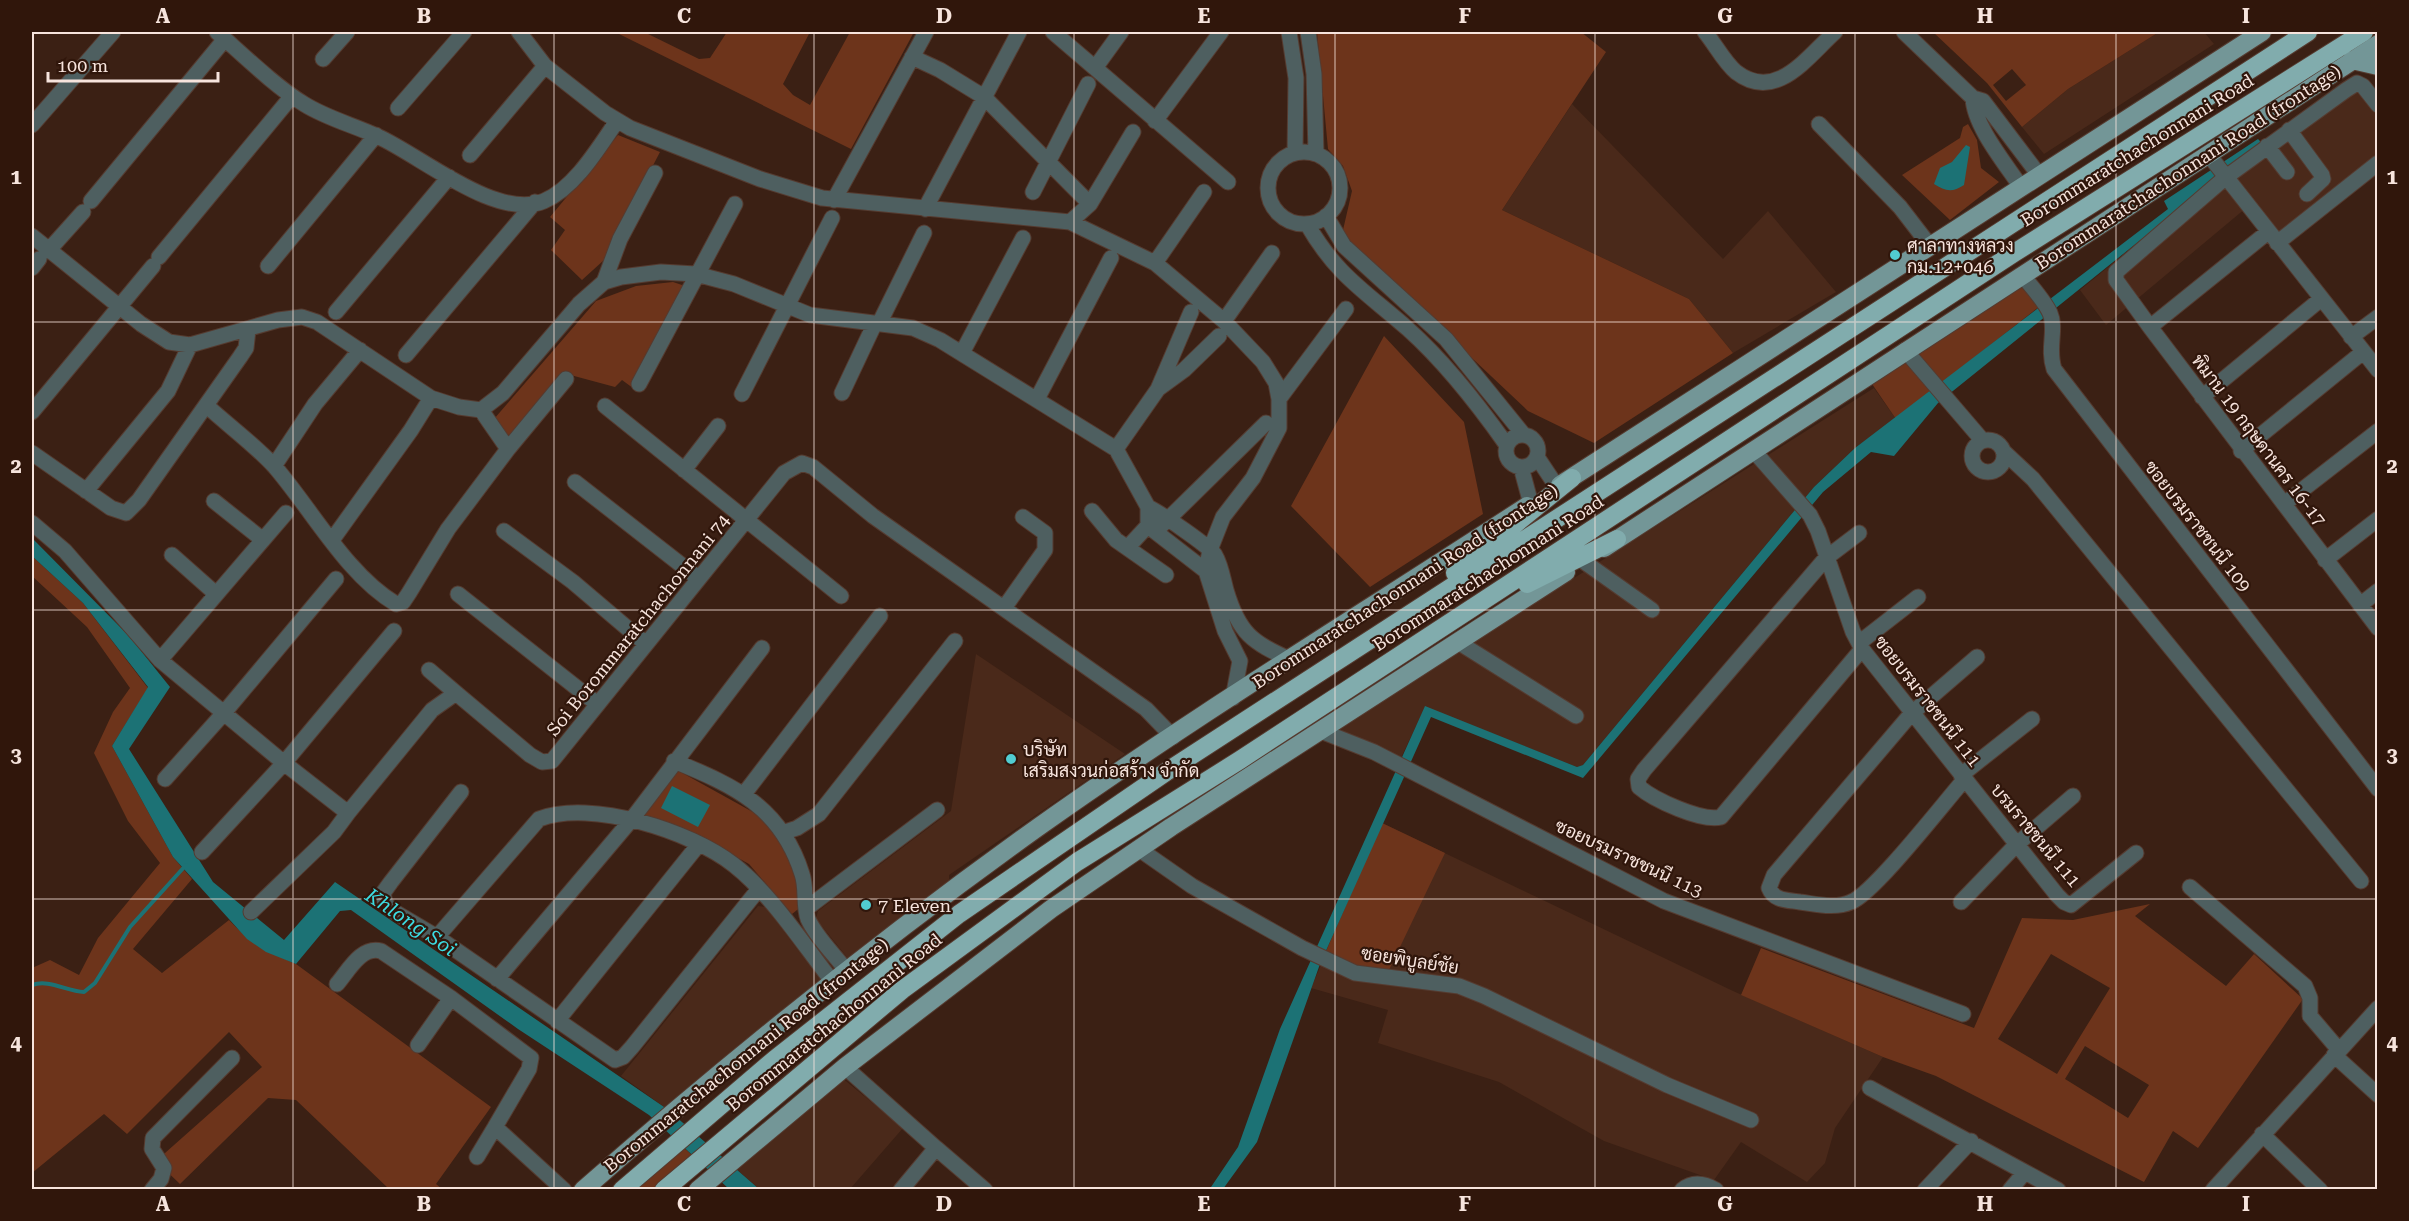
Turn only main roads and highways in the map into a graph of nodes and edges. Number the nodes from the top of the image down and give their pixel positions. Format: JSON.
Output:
{"nodes":[{"id":1,"x":2308,"y":32,"type":"edge"},
{"id":2,"x":2364,"y":32,"type":"edge"},
{"id":3,"x":2371,"y":32,"type":"edge"},
{"id":4,"x":2256,"y":33,"type":"edge"},
{"id":5,"x":2378,"y":42,"type":"edge"},
{"id":6,"x":2352,"y":60,"type":"junction"},
{"id":7,"x":2378,"y":66,"type":"edge"},
{"id":8,"x":1564,"y":482,"type":"junction"},
{"id":9,"x":1617,"y":539,"type":"junction"},
{"id":10,"x":1380,"y":633,"type":"junction"},
{"id":11,"x":1429,"y":636,"type":"junction"},
{"id":12,"x":583,"y":1190,"type":"edge"},
{"id":13,"x":622,"y":1190,"type":"edge"},
{"id":14,"x":664,"y":1190,"type":"edge"},
{"id":15,"x":698,"y":1190,"type":"edge"}],
"edges":[{"from":1,"to":10,"type":"highway","name":"Borommaratchachonnani Road"},
{"from":2,"to":11,"type":"highway","name":"Borommaratchachonnani Road"},
{"from":3,"to":5,"type":"main road"},
{"from":4,"to":8,"type":"main road","name":"Borommaratchachonnani Road (frontage)"},
{"from":5,"to":6,"type":"main road","name":"Borommaratchachonnani Road (frontage)"},
{"from":6,"to":7,"type":"main road"},
{"from":6,"to":9,"type":"main road","name":"Borommaratchachonnani Road (frontage)"},
{"from":8,"to":10,"type":"highway"},
{"from":8,"to":12,"type":"main road","name":"Borommaratchachonnani Road (frontage)"},
{"from":9,"to":11,"type":"highway"},
{"from":9,"to":15,"type":"main road","name":"Borommaratchachonnani Road (frontage)"},
{"from":10,"to":13,"type":"highway","name":"Borommaratchachonnani Road"},
{"from":11,"to":14,"type":"highway","name":"Borommaratchachonnani Road"}]}
